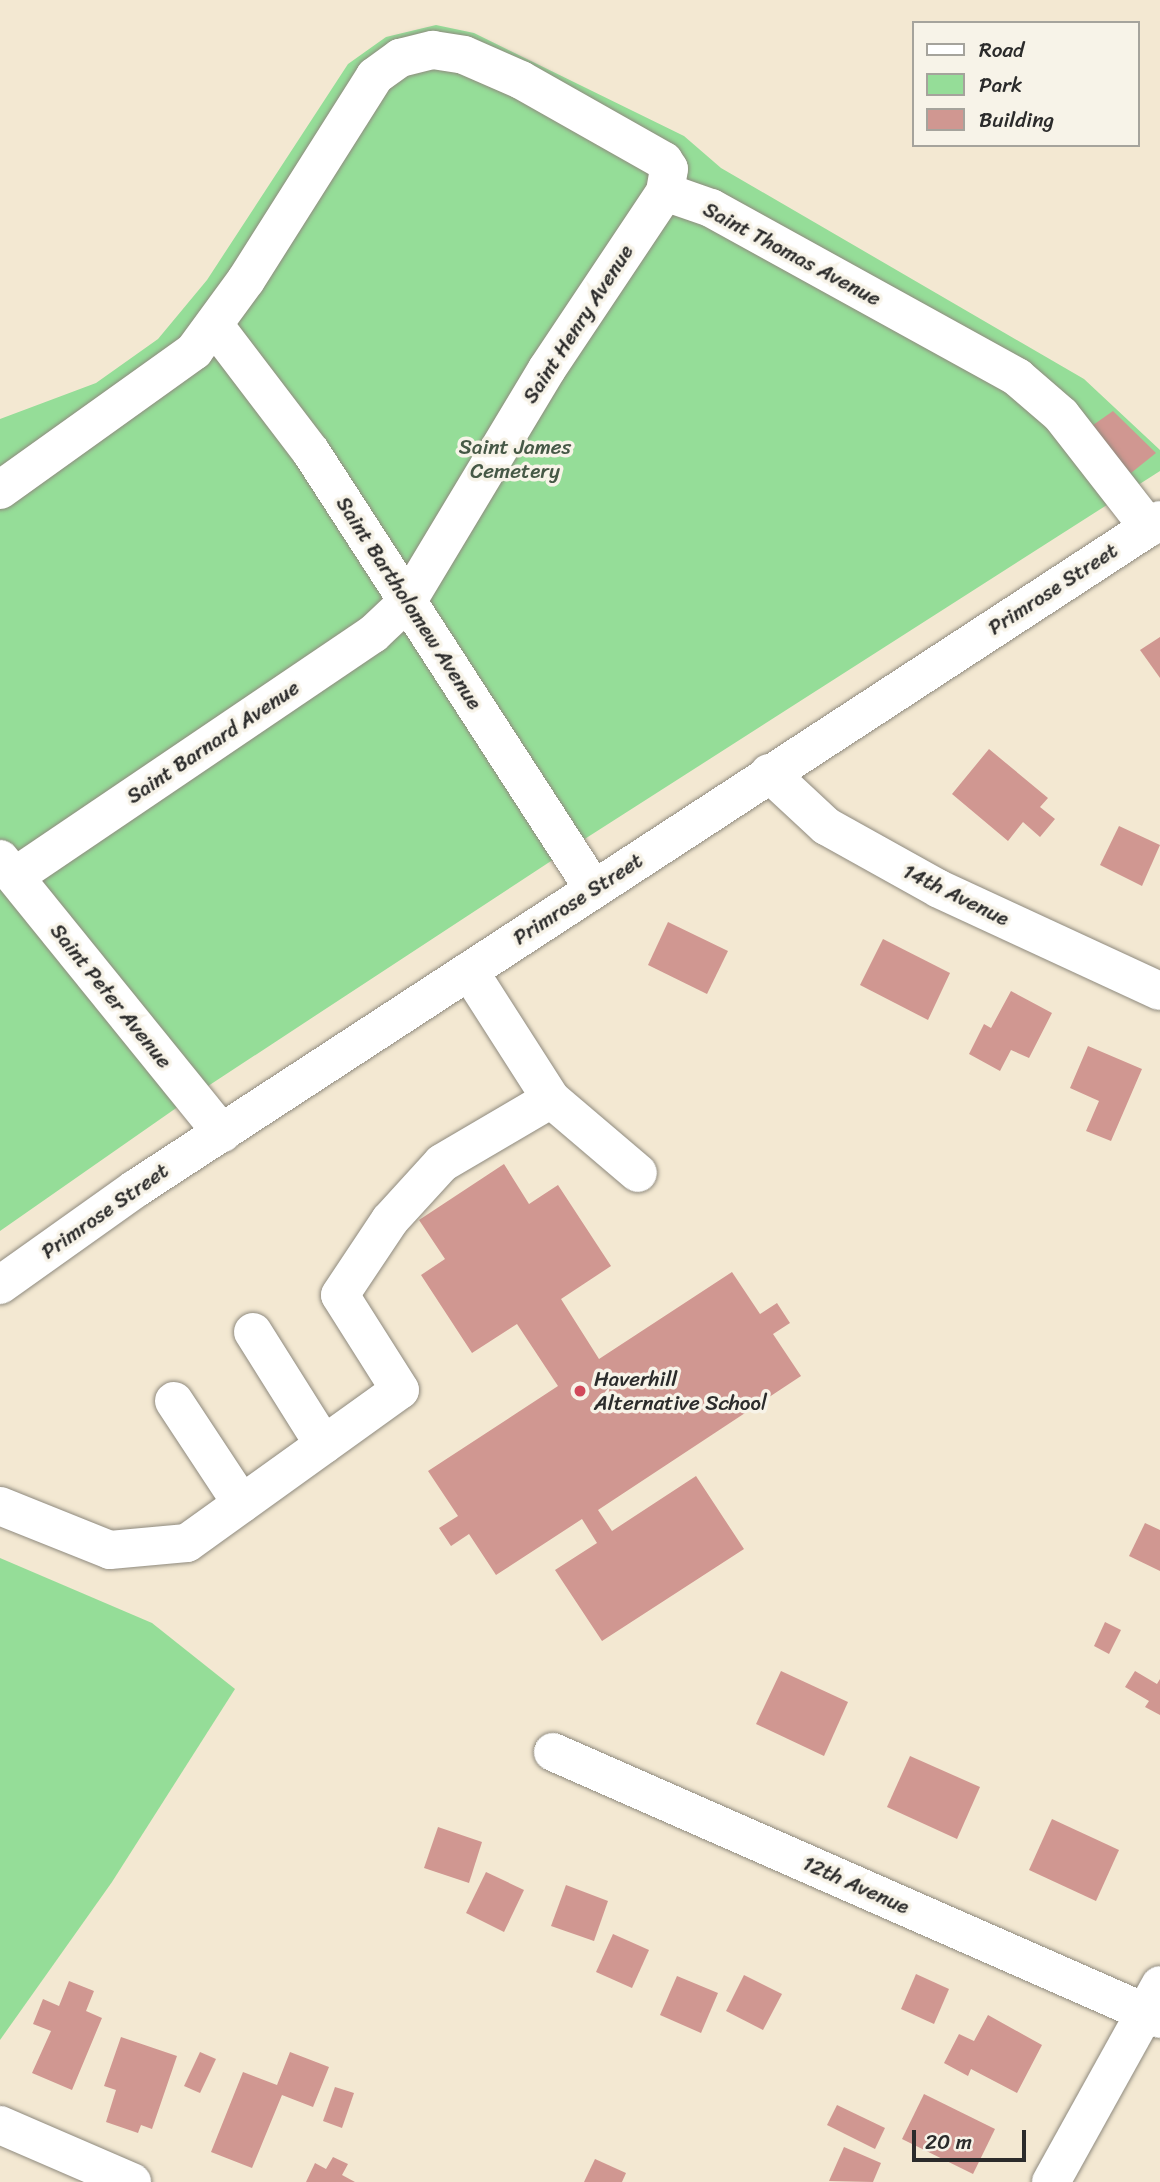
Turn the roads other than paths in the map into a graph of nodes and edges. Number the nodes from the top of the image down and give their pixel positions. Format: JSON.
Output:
{"nodes":[{"id":1,"x":665,"y":192,"type":"junction"},
{"id":2,"x":215,"y":326,"type":"junction"},
{"id":3,"x":0,"y":490,"type":"edge"},
{"id":4,"x":1154,"y":524,"type":"edge"},
{"id":5,"x":407,"y":602,"type":"junction"},
{"id":6,"x":769,"y":774,"type":"junction"},
{"id":7,"x":7,"y":867,"type":"edge"},
{"id":8,"x":593,"y":888,"type":"junction"},
{"id":9,"x":469,"y":971,"type":"junction"},
{"id":10,"x":1160,"y":991,"type":"edge"},
{"id":11,"x":551,"y":1099,"type":"junction"},
{"id":12,"x":222,"y":1133,"type":"junction"},
{"id":13,"x":638,"y":1173,"type":"dead end"},
{"id":14,"x":0,"y":1284,"type":"edge"},
{"id":15,"x":253,"y":1332,"type":"dead end"},
{"id":16,"x":174,"y":1401,"type":"dead end"},
{"id":17,"x":324,"y":1445,"type":"junction"},
{"id":18,"x":242,"y":1504,"type":"junction"},
{"id":19,"x":0,"y":1506,"type":"edge"},
{"id":20,"x":553,"y":1752,"type":"dead end"},
{"id":21,"x":1155,"y":2006,"type":"edge"},
{"id":22,"x":0,"y":2125,"type":"edge"},
{"id":23,"x":132,"y":2182,"type":"edge"},
{"id":24,"x":1051,"y":2182,"type":"edge"}],
"edges":[{"from":1,"to":2,"type":"street"},
{"from":1,"to":4,"type":"street","name":"Saint Thomas Avenue"},
{"from":1,"to":5,"type":"street","name":"Saint Henry Avenue"},
{"from":2,"to":3,"type":"street"},
{"from":2,"to":5,"type":"street","name":"Saint Bartholomew Avenue"},
{"from":4,"to":6,"type":"street","name":"Primrose Street"},
{"from":5,"to":7,"type":"street","name":"Saint Barnard Avenue"},
{"from":5,"to":8,"type":"street","name":"Saint Bartholomew Avenue"},
{"from":6,"to":8,"type":"street","name":"Primrose Street"},
{"from":6,"to":10,"type":"street","name":"14th Avenue"},
{"from":7,"to":12,"type":"street","name":"Saint Peter Avenue"},
{"from":8,"to":9,"type":"street","name":"Primrose Street"},
{"from":9,"to":11,"type":"street"},
{"from":9,"to":12,"type":"street","name":"Primrose Street"},
{"from":11,"to":13,"type":"street"},
{"from":11,"to":17,"type":"street"},
{"from":12,"to":14,"type":"street","name":"Primrose Street"},
{"from":15,"to":17,"type":"street"},
{"from":16,"to":18,"type":"street"},
{"from":17,"to":18,"type":"street"},
{"from":18,"to":19,"type":"street"},
{"from":20,"to":21,"type":"street","name":"12th Avenue"},
{"from":21,"to":24,"type":"street"},
{"from":22,"to":23,"type":"street"}]}
